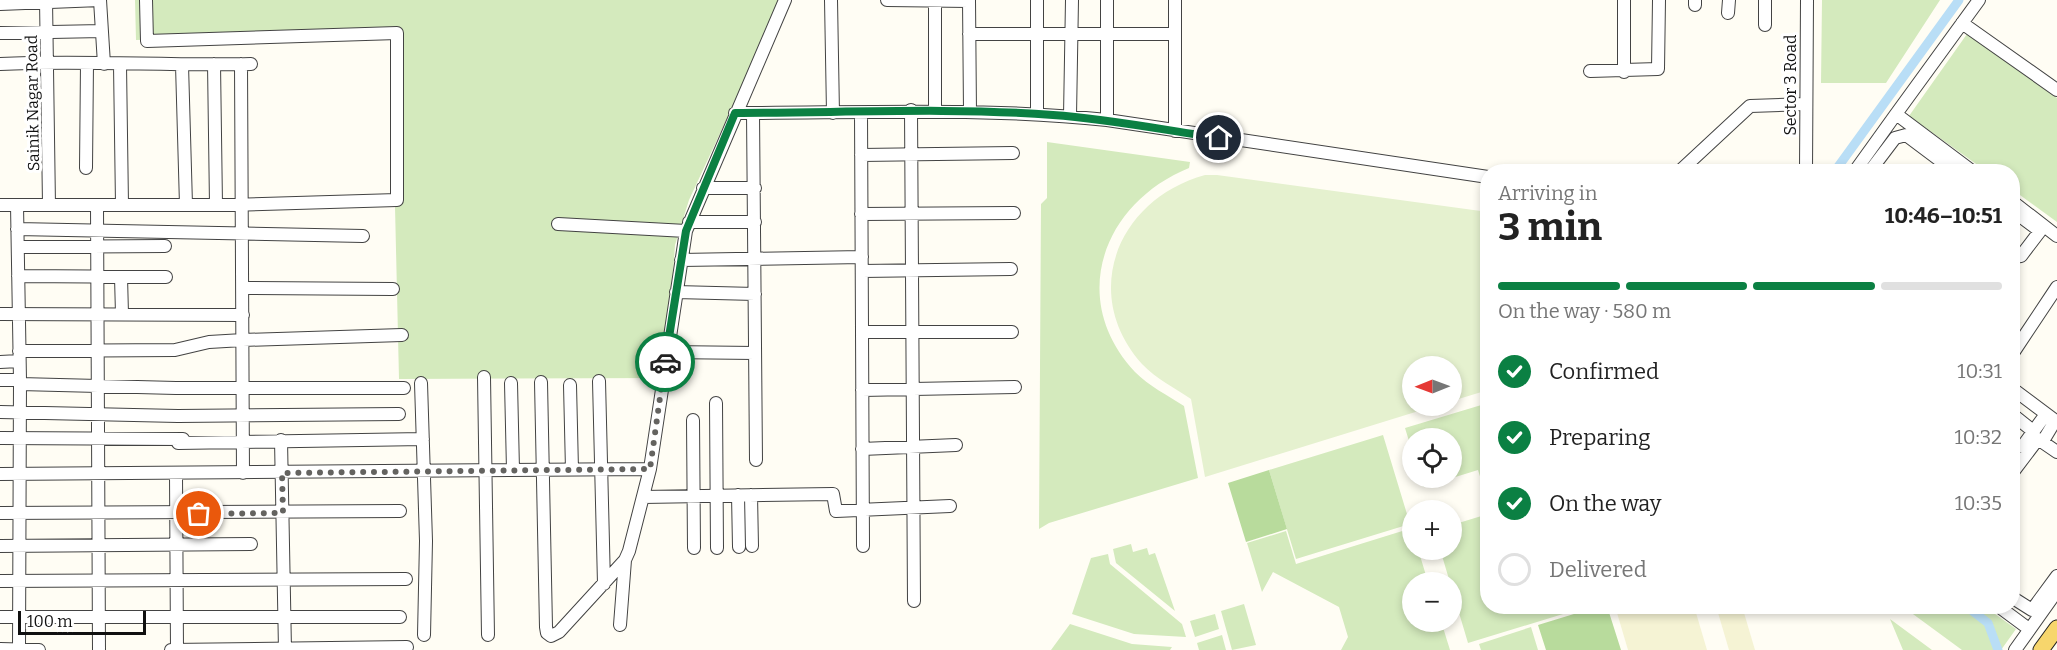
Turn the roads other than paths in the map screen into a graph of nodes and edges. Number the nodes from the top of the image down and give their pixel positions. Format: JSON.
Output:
{"nodes":[{"id":1,"x":46,"y":0,"type":"edge"},
{"id":2,"x":100,"y":0,"type":"edge"},
{"id":3,"x":146,"y":0,"type":"edge"},
{"id":4,"x":785,"y":0,"type":"edge"},
{"id":5,"x":831,"y":0,"type":"edge"},
{"id":6,"x":887,"y":0,"type":"edge"},
{"id":7,"x":1037,"y":0,"type":"edge"},
{"id":8,"x":1072,"y":0,"type":"edge"},
{"id":9,"x":1107,"y":0,"type":"edge"},
{"id":10,"x":1175,"y":0,"type":"edge"},
{"id":11,"x":1624,"y":0,"type":"edge"},
{"id":12,"x":1659,"y":0,"type":"edge"},
{"id":13,"x":1765,"y":0,"type":"edge"},
{"id":14,"x":1807,"y":0,"type":"edge"},
{"id":15,"x":1979,"y":0,"type":"edge"},
{"id":16,"x":935,"y":1,"type":"edge"},
{"id":17,"x":969,"y":1,"type":"edge"},
{"id":18,"x":0,"y":4,"type":"edge"},
{"id":19,"x":1962,"y":23,"type":"junction"},
{"id":20,"x":1765,"y":25,"type":"dead end"},
{"id":21,"x":48,"y":30,"type":"junction"},
{"id":22,"x":102,"y":31,"type":"junction"},
{"id":23,"x":0,"y":33,"type":"edge"},
{"id":24,"x":969,"y":34,"type":"junction"},
{"id":25,"x":1037,"y":34,"type":"junction"},
{"id":26,"x":1072,"y":34,"type":"junction"},
{"id":27,"x":1107,"y":34,"type":"junction"},
{"id":28,"x":1175,"y":34,"type":"junction"},
{"id":29,"x":49,"y":62,"type":"junction"},
{"id":30,"x":87,"y":63,"type":"junction"},
{"id":31,"x":0,"y":64,"type":"edge"},
{"id":32,"x":104,"y":64,"type":"junction"},
{"id":33,"x":214,"y":64,"type":"junction"},
{"id":34,"x":120,"y":65,"type":"junction"},
{"id":35,"x":182,"y":65,"type":"junction"},
{"id":36,"x":1590,"y":71,"type":"dead end"},
{"id":37,"x":1624,"y":72,"type":"junction"},
{"id":38,"x":2057,"y":90,"type":"edge"},
{"id":39,"x":1806,"y":104,"type":"junction"},
{"id":40,"x":911,"y":110,"type":"junction"},
{"id":41,"x":935,"y":111,"type":"junction"},
{"id":42,"x":970,"y":112,"type":"junction"},
{"id":43,"x":735,"y":113,"type":"junction"},
{"id":44,"x":753,"y":113,"type":"junction"},
{"id":45,"x":833,"y":113,"type":"junction"},
{"id":46,"x":861,"y":113,"type":"junction"},
{"id":47,"x":1037,"y":114,"type":"junction"},
{"id":48,"x":1896,"y":114,"type":"junction"},
{"id":49,"x":1070,"y":116,"type":"junction"},
{"id":50,"x":1107,"y":120,"type":"junction"},
{"id":51,"x":1175,"y":131,"type":"junction"},
{"id":52,"x":1013,"y":153,"type":"dead end"},
{"id":53,"x":912,"y":154,"type":"junction"},
{"id":54,"x":861,"y":155,"type":"junction"},
{"id":55,"x":1688,"y":164,"type":"edge"},
{"id":56,"x":1806,"y":164,"type":"edge"},
{"id":57,"x":1860,"y":164,"type":"edge"},
{"id":58,"x":1875,"y":164,"type":"edge"},
{"id":59,"x":1944,"y":164,"type":"edge"},
{"id":60,"x":1963,"y":164,"type":"edge"},
{"id":61,"x":86,"y":168,"type":"dead end"},
{"id":62,"x":1480,"y":176,"type":"edge"},
{"id":63,"x":703,"y":188,"type":"junction"},
{"id":64,"x":754,"y":188,"type":"junction"},
{"id":65,"x":17,"y":205,"type":"junction"},
{"id":66,"x":49,"y":205,"type":"junction"},
{"id":67,"x":97,"y":205,"type":"junction"},
{"id":68,"x":122,"y":205,"type":"junction"},
{"id":69,"x":186,"y":205,"type":"junction"},
{"id":70,"x":216,"y":205,"type":"junction"},
{"id":71,"x":242,"y":205,"type":"junction"},
{"id":72,"x":0,"y":206,"type":"edge"},
{"id":73,"x":2020,"y":207,"type":"edge"},
{"id":74,"x":1014,"y":213,"type":"dead end"},
{"id":75,"x":861,"y":214,"type":"junction"},
{"id":76,"x":912,"y":214,"type":"junction"},
{"id":77,"x":2020,"y":216,"type":"edge"},
{"id":78,"x":755,"y":222,"type":"junction"},
{"id":79,"x":558,"y":224,"type":"dead end"},
{"id":80,"x":688,"y":226,"type":"junction"},
{"id":81,"x":17,"y":229,"type":"junction"},
{"id":82,"x":98,"y":230,"type":"junction"},
{"id":83,"x":2040,"y":231,"type":"junction"},
{"id":84,"x":242,"y":232,"type":"junction"},
{"id":85,"x":363,"y":236,"type":"dead end"},
{"id":86,"x":2057,"y":236,"type":"edge"},
{"id":87,"x":2057,"y":244,"type":"edge"},
{"id":88,"x":98,"y":246,"type":"junction"},
{"id":89,"x":165,"y":246,"type":"dead end"},
{"id":90,"x":18,"y":247,"type":"junction"},
{"id":91,"x":2020,"y":256,"type":"edge"},
{"id":92,"x":862,"y":257,"type":"junction"},
{"id":93,"x":755,"y":259,"type":"junction"},
{"id":94,"x":681,"y":260,"type":"junction"},
{"id":95,"x":1011,"y":269,"type":"dead end"},
{"id":96,"x":913,"y":270,"type":"junction"},
{"id":97,"x":862,"y":271,"type":"junction"},
{"id":98,"x":18,"y":276,"type":"junction"},
{"id":99,"x":98,"y":277,"type":"junction"},
{"id":100,"x":121,"y":277,"type":"junction"},
{"id":101,"x":166,"y":277,"type":"dead end"},
{"id":102,"x":2057,"y":287,"type":"edge"},
{"id":103,"x":243,"y":288,"type":"junction"},
{"id":104,"x":393,"y":289,"type":"dead end"},
{"id":105,"x":676,"y":292,"type":"junction"},
{"id":106,"x":755,"y":294,"type":"junction"},
{"id":107,"x":0,"y":314,"type":"edge"},
{"id":108,"x":19,"y":314,"type":"junction"},
{"id":109,"x":98,"y":314,"type":"junction"},
{"id":110,"x":122,"y":314,"type":"junction"},
{"id":111,"x":243,"y":315,"type":"junction"},
{"id":112,"x":914,"y":331,"type":"junction"},
{"id":113,"x":862,"y":332,"type":"junction"},
{"id":114,"x":1012,"y":332,"type":"dead end"},
{"id":115,"x":402,"y":335,"type":"dead end"},
{"id":116,"x":243,"y":340,"type":"junction"},
{"id":117,"x":2020,"y":342,"type":"edge"},
{"id":118,"x":98,"y":349,"type":"junction"},
{"id":119,"x":667,"y":352,"type":"junction"},
{"id":120,"x":755,"y":353,"type":"junction"},
{"id":121,"x":19,"y":356,"type":"junction"},
{"id":122,"x":0,"y":362,"type":"edge"},
{"id":123,"x":484,"y":377,"type":"dead end"},
{"id":124,"x":0,"y":380,"type":"edge"},
{"id":125,"x":599,"y":381,"type":"dead end"},
{"id":126,"x":20,"y":382,"type":"junction"},
{"id":127,"x":421,"y":382,"type":"dead end"},
{"id":128,"x":542,"y":382,"type":"dead end"},
{"id":129,"x":511,"y":383,"type":"dead end"},
{"id":130,"x":99,"y":385,"type":"junction"},
{"id":131,"x":570,"y":385,"type":"dead end"},
{"id":132,"x":243,"y":387,"type":"junction"},
{"id":133,"x":1015,"y":387,"type":"dead end"},
{"id":134,"x":404,"y":388,"type":"dead end"},
{"id":135,"x":914,"y":389,"type":"junction"},
{"id":136,"x":862,"y":390,"type":"junction"},
{"id":137,"x":2020,"y":394,"type":"edge"},
{"id":138,"x":716,"y":403,"type":"dead end"},
{"id":139,"x":0,"y":412,"type":"edge"},
{"id":140,"x":20,"y":412,"type":"junction"},
{"id":141,"x":99,"y":414,"type":"junction"},
{"id":142,"x":399,"y":414,"type":"dead end"},
{"id":143,"x":243,"y":416,"type":"junction"},
{"id":144,"x":2053,"y":419,"type":"edge"},
{"id":145,"x":693,"y":420,"type":"dead end"},
{"id":146,"x":2020,"y":420,"type":"edge"},
{"id":147,"x":2033,"y":430,"type":"junction"},
{"id":148,"x":20,"y":437,"type":"junction"},
{"id":149,"x":0,"y":438,"type":"edge"},
{"id":150,"x":99,"y":438,"type":"junction"},
{"id":151,"x":423,"y":439,"type":"junction"},
{"id":152,"x":281,"y":440,"type":"junction"},
{"id":153,"x":243,"y":441,"type":"junction"},
{"id":154,"x":2043,"y":441,"type":"junction"},
{"id":155,"x":956,"y":445,"type":"dead end"},
{"id":156,"x":914,"y":447,"type":"junction"},
{"id":157,"x":2020,"y":448,"type":"edge"},
{"id":158,"x":862,"y":449,"type":"junction"},
{"id":159,"x":2057,"y":452,"type":"edge"},
{"id":160,"x":756,"y":460,"type":"dead end"},
{"id":161,"x":2020,"y":463,"type":"edge"},
{"id":162,"x":650,"y":469,"type":"junction"},
{"id":163,"x":483,"y":470,"type":"junction"},
{"id":164,"x":513,"y":470,"type":"junction"},
{"id":165,"x":542,"y":470,"type":"junction"},
{"id":166,"x":572,"y":470,"type":"junction"},
{"id":167,"x":601,"y":470,"type":"junction"},
{"id":168,"x":425,"y":471,"type":"junction"},
{"id":169,"x":243,"y":473,"type":"junction"},
{"id":170,"x":282,"y":473,"type":"junction"},
{"id":171,"x":0,"y":474,"type":"edge"},
{"id":172,"x":19,"y":474,"type":"junction"},
{"id":173,"x":100,"y":474,"type":"junction"},
{"id":174,"x":176,"y":474,"type":"junction"},
{"id":175,"x":716,"y":495,"type":"junction"},
{"id":176,"x":745,"y":495,"type":"junction"},
{"id":177,"x":695,"y":496,"type":"junction"},
{"id":178,"x":643,"y":497,"type":"junction"},
{"id":179,"x":950,"y":506,"type":"dead end"},
{"id":180,"x":913,"y":508,"type":"junction"},
{"id":181,"x":863,"y":509,"type":"junction"},
{"id":182,"x":400,"y":511,"type":"dead end"},
{"id":183,"x":0,"y":513,"type":"edge"},
{"id":184,"x":19,"y":513,"type":"junction"},
{"id":185,"x":100,"y":513,"type":"junction"},
{"id":186,"x":283,"y":513,"type":"junction"},
{"id":187,"x":177,"y":514,"type":"junction"},
{"id":188,"x":176,"y":544,"type":"junction"},
{"id":189,"x":251,"y":544,"type":"dead end"},
{"id":190,"x":19,"y":545,"type":"junction"},
{"id":191,"x":100,"y":545,"type":"junction"},
{"id":192,"x":0,"y":546,"type":"edge"},
{"id":193,"x":752,"y":546,"type":"dead end"},
{"id":194,"x":863,"y":546,"type":"dead end"},
{"id":195,"x":739,"y":547,"type":"dead end"},
{"id":196,"x":694,"y":548,"type":"dead end"},
{"id":197,"x":717,"y":548,"type":"dead end"},
{"id":198,"x":625,"y":560,"type":"junction"},
{"id":199,"x":2057,"y":576,"type":"edge"},
{"id":200,"x":283,"y":578,"type":"junction"},
{"id":201,"x":98,"y":579,"type":"junction"},
{"id":202,"x":176,"y":579,"type":"junction"},
{"id":203,"x":406,"y":579,"type":"dead end"},
{"id":204,"x":18,"y":580,"type":"junction"},
{"id":205,"x":0,"y":581,"type":"edge"},
{"id":206,"x":604,"y":584,"type":"junction"},
{"id":207,"x":2057,"y":591,"type":"edge"},
{"id":208,"x":914,"y":601,"type":"dead end"},
{"id":209,"x":2020,"y":602,"type":"edge"},
{"id":210,"x":2009,"y":614,"type":"edge"},
{"id":211,"x":177,"y":616,"type":"junction"},
{"id":212,"x":0,"y":617,"type":"edge"},
{"id":213,"x":18,"y":617,"type":"junction"},
{"id":214,"x":400,"y":617,"type":"dead end"},
{"id":215,"x":99,"y":618,"type":"junction"},
{"id":216,"x":283,"y":618,"type":"junction"},
{"id":217,"x":620,"y":625,"type":"dead end"},
{"id":218,"x":2057,"y":628,"type":"edge"},
{"id":219,"x":2029,"y":629,"type":"junction"},
{"id":220,"x":424,"y":635,"type":"dead end"},
{"id":221,"x":488,"y":635,"type":"dead end"},
{"id":222,"x":407,"y":647,"type":"dead end"},
{"id":223,"x":0,"y":649,"type":"edge"},
{"id":224,"x":285,"y":649,"type":"edge"},
{"id":225,"x":19,"y":650,"type":"edge"},
{"id":226,"x":39,"y":650,"type":"edge"},
{"id":227,"x":99,"y":650,"type":"edge"},
{"id":228,"x":171,"y":650,"type":"edge"},
{"id":229,"x":177,"y":650,"type":"edge"},
{"id":230,"x":2015,"y":650,"type":"edge"},
{"id":231,"x":2041,"y":650,"type":"edge"}],
"edges":[{"from":1,"to":2,"type":"street"},
{"from":1,"to":18,"type":"street"},
{"from":1,"to":21,"type":"street","name":"Sainik Nagar Road"},
{"from":2,"to":22,"type":"street"},
{"from":3,"to":71,"type":"street"},
{"from":4,"to":43,"type":"street"},
{"from":5,"to":45,"type":"street"},
{"from":6,"to":16,"type":"street"},
{"from":7,"to":25,"type":"street"},
{"from":8,"to":26,"type":"street"},
{"from":9,"to":27,"type":"street"},
{"from":10,"to":28,"type":"street"},
{"from":11,"to":37,"type":"street"},
{"from":12,"to":37,"type":"street"},
{"from":13,"to":20,"type":"street"},
{"from":14,"to":39,"type":"street","name":"Sector 3 Road"},
{"from":15,"to":19,"type":"street"},
{"from":16,"to":17,"type":"street"},
{"from":16,"to":41,"type":"street"},
{"from":17,"to":24,"type":"street"},
{"from":19,"to":38,"type":"street"},
{"from":19,"to":48,"type":"street"},
{"from":21,"to":22,"type":"street"},
{"from":21,"to":23,"type":"street"},
{"from":21,"to":29,"type":"street","name":"Sainik Nagar Road"},
{"from":22,"to":32,"type":"street"},
{"from":24,"to":25,"type":"street"},
{"from":24,"to":42,"type":"street"},
{"from":25,"to":26,"type":"street"},
{"from":25,"to":47,"type":"street"},
{"from":26,"to":27,"type":"street"},
{"from":26,"to":49,"type":"street"},
{"from":27,"to":28,"type":"street"},
{"from":27,"to":50,"type":"street"},
{"from":28,"to":51,"type":"street"},
{"from":29,"to":30,"type":"street"},
{"from":29,"to":31,"type":"street"},
{"from":29,"to":66,"type":"street","name":"Sainik Nagar Road"},
{"from":30,"to":32,"type":"street"},
{"from":30,"to":61,"type":"street"},
{"from":32,"to":34,"type":"street"},
{"from":33,"to":35,"type":"street"},
{"from":33,"to":70,"type":"street"},
{"from":33,"to":71,"type":"street"},
{"from":34,"to":35,"type":"street"},
{"from":34,"to":68,"type":"street"},
{"from":35,"to":69,"type":"street"},
{"from":36,"to":37,"type":"street"},
{"from":39,"to":55,"type":"street"},
{"from":39,"to":56,"type":"street","name":"Sector 3 Road"},
{"from":40,"to":41,"type":"street"},
{"from":40,"to":46,"type":"street"},
{"from":40,"to":53,"type":"street"},
{"from":41,"to":42,"type":"street"},
{"from":42,"to":47,"type":"street"},
{"from":43,"to":44,"type":"street"},
{"from":43,"to":63,"type":"street"},
{"from":44,"to":45,"type":"street"},
{"from":44,"to":64,"type":"street"},
{"from":45,"to":46,"type":"street"},
{"from":46,"to":54,"type":"street"},
{"from":47,"to":49,"type":"street"},
{"from":48,"to":57,"type":"street"},
{"from":48,"to":60,"type":"street"},
{"from":49,"to":50,"type":"street"},
{"from":50,"to":51,"type":"street"},
{"from":51,"to":62,"type":"street"},
{"from":52,"to":53,"type":"street"},
{"from":53,"to":54,"type":"street"},
{"from":53,"to":76,"type":"street"},
{"from":54,"to":75,"type":"street"},
{"from":58,"to":59,"type":"street"},
{"from":63,"to":64,"type":"street"},
{"from":63,"to":80,"type":"street"},
{"from":64,"to":78,"type":"street"},
{"from":65,"to":66,"type":"street"},
{"from":65,"to":72,"type":"street"},
{"from":65,"to":81,"type":"street"},
{"from":66,"to":67,"type":"street"},
{"from":67,"to":68,"type":"street"},
{"from":67,"to":82,"type":"street"},
{"from":68,"to":69,"type":"street"},
{"from":69,"to":70,"type":"street"},
{"from":70,"to":71,"type":"street"},
{"from":71,"to":84,"type":"street"},
{"from":73,"to":86,"type":"street"},
{"from":74,"to":76,"type":"street"},
{"from":75,"to":76,"type":"street"},
{"from":75,"to":92,"type":"street"},
{"from":76,"to":96,"type":"street"},
{"from":77,"to":83,"type":"street"},
{"from":78,"to":80,"type":"street"},
{"from":78,"to":93,"type":"street"},
{"from":79,"to":80,"type":"street"},
{"from":80,"to":94,"type":"street"},
{"from":81,"to":82,"type":"street"},
{"from":81,"to":90,"type":"street"},
{"from":82,"to":84,"type":"street"},
{"from":82,"to":88,"type":"street"},
{"from":83,"to":87,"type":"street"},
{"from":83,"to":91,"type":"street"},
{"from":84,"to":85,"type":"street"},
{"from":84,"to":103,"type":"street"},
{"from":88,"to":89,"type":"street"},
{"from":88,"to":90,"type":"street"},
{"from":88,"to":99,"type":"street"},
{"from":90,"to":98,"type":"street"},
{"from":92,"to":93,"type":"street"},
{"from":92,"to":97,"type":"street"},
{"from":93,"to":94,"type":"street"},
{"from":93,"to":106,"type":"street"},
{"from":94,"to":105,"type":"street"},
{"from":95,"to":96,"type":"street"},
{"from":96,"to":97,"type":"street"},
{"from":96,"to":112,"type":"street"},
{"from":97,"to":113,"type":"street"},
{"from":98,"to":99,"type":"street"},
{"from":98,"to":108,"type":"street"},
{"from":99,"to":100,"type":"street"},
{"from":99,"to":109,"type":"street"},
{"from":100,"to":101,"type":"street"},
{"from":100,"to":110,"type":"street"},
{"from":102,"to":117,"type":"street"},
{"from":103,"to":104,"type":"street"},
{"from":103,"to":111,"type":"street"},
{"from":105,"to":106,"type":"street"},
{"from":105,"to":119,"type":"street"},
{"from":106,"to":120,"type":"street"},
{"from":107,"to":108,"type":"street"},
{"from":108,"to":109,"type":"street"},
{"from":108,"to":121,"type":"street"},
{"from":109,"to":110,"type":"street"},
{"from":109,"to":118,"type":"street"},
{"from":110,"to":111,"type":"street"},
{"from":111,"to":116,"type":"street"},
{"from":112,"to":113,"type":"street"},
{"from":112,"to":114,"type":"street"},
{"from":112,"to":135,"type":"street"},
{"from":113,"to":136,"type":"street"},
{"from":115,"to":116,"type":"street"},
{"from":116,"to":118,"type":"street"},
{"from":116,"to":132,"type":"street"},
{"from":118,"to":121,"type":"street"},
{"from":118,"to":130,"type":"street"},
{"from":119,"to":120,"type":"street"},
{"from":119,"to":162,"type":"street"},
{"from":120,"to":160,"type":"street"},
{"from":121,"to":122,"type":"street"},
{"from":121,"to":126,"type":"street"},
{"from":123,"to":163,"type":"street"},
{"from":124,"to":126,"type":"street"},
{"from":125,"to":167,"type":"street"},
{"from":126,"to":130,"type":"street"},
{"from":126,"to":140,"type":"street"},
{"from":127,"to":151,"type":"street"},
{"from":128,"to":165,"type":"street"},
{"from":129,"to":164,"type":"street"},
{"from":130,"to":132,"type":"street"},
{"from":130,"to":141,"type":"street"},
{"from":131,"to":166,"type":"street"},
{"from":132,"to":134,"type":"street"},
{"from":132,"to":143,"type":"street"},
{"from":133,"to":135,"type":"street"},
{"from":135,"to":136,"type":"street"},
{"from":135,"to":156,"type":"street"},
{"from":136,"to":158,"type":"street"},
{"from":137,"to":144,"type":"street"},
{"from":138,"to":175,"type":"street"},
{"from":139,"to":140,"type":"street"},
{"from":140,"to":141,"type":"street"},
{"from":140,"to":148,"type":"street"},
{"from":141,"to":143,"type":"street"},
{"from":141,"to":150,"type":"street"},
{"from":142,"to":143,"type":"street"},
{"from":143,"to":153,"type":"street"},
{"from":144,"to":147,"type":"street"},
{"from":144,"to":154,"type":"street"},
{"from":145,"to":177,"type":"street"},
{"from":146,"to":147,"type":"street"},
{"from":147,"to":157,"type":"street"},
{"from":148,"to":149,"type":"street"},
{"from":148,"to":150,"type":"street"},
{"from":148,"to":172,"type":"street"},
{"from":150,"to":153,"type":"street"},
{"from":150,"to":173,"type":"street"},
{"from":151,"to":152,"type":"street"},
{"from":151,"to":168,"type":"street"},
{"from":152,"to":153,"type":"street"},
{"from":152,"to":170,"type":"street"},
{"from":153,"to":169,"type":"street"},
{"from":154,"to":159,"type":"street"},
{"from":154,"to":161,"type":"street"},
{"from":155,"to":156,"type":"street"},
{"from":156,"to":158,"type":"street"},
{"from":156,"to":180,"type":"street"},
{"from":158,"to":181,"type":"street"},
{"from":162,"to":167,"type":"street"},
{"from":162,"to":178,"type":"street"},
{"from":163,"to":164,"type":"street"},
{"from":163,"to":168,"type":"street"},
{"from":163,"to":221,"type":"street"},
{"from":164,"to":165,"type":"street"},
{"from":165,"to":166,"type":"street"},
{"from":165,"to":206,"type":"street"},
{"from":166,"to":167,"type":"street"},
{"from":167,"to":206,"type":"street"},
{"from":168,"to":170,"type":"street"},
{"from":168,"to":220,"type":"street"},
{"from":169,"to":170,"type":"street"},
{"from":169,"to":174,"type":"street"},
{"from":170,"to":186,"type":"street"},
{"from":171,"to":172,"type":"street"},
{"from":172,"to":173,"type":"street"},
{"from":172,"to":184,"type":"street"},
{"from":173,"to":174,"type":"street"},
{"from":173,"to":185,"type":"street"},
{"from":174,"to":187,"type":"street"},
{"from":175,"to":176,"type":"street"},
{"from":175,"to":177,"type":"street"},
{"from":175,"to":197,"type":"street"},
{"from":176,"to":181,"type":"street"},
{"from":176,"to":193,"type":"street"},
{"from":176,"to":195,"type":"street"},
{"from":177,"to":178,"type":"street"},
{"from":177,"to":196,"type":"street"},
{"from":178,"to":198,"type":"street"},
{"from":179,"to":180,"type":"street"},
{"from":180,"to":181,"type":"street"},
{"from":180,"to":208,"type":"street"},
{"from":181,"to":194,"type":"street"},
{"from":182,"to":186,"type":"street"},
{"from":183,"to":184,"type":"street"},
{"from":184,"to":185,"type":"street"},
{"from":184,"to":190,"type":"street"},
{"from":185,"to":187,"type":"street"},
{"from":185,"to":191,"type":"street"},
{"from":186,"to":187,"type":"street"},
{"from":186,"to":200,"type":"street"},
{"from":187,"to":188,"type":"street"},
{"from":188,"to":189,"type":"street"},
{"from":188,"to":191,"type":"street"},
{"from":188,"to":202,"type":"street"},
{"from":190,"to":191,"type":"street"},
{"from":190,"to":192,"type":"street"},
{"from":190,"to":204,"type":"street"},
{"from":191,"to":201,"type":"street"},
{"from":198,"to":206,"type":"street"},
{"from":198,"to":217,"type":"street"},
{"from":199,"to":209,"type":"street"},
{"from":200,"to":202,"type":"street"},
{"from":200,"to":203,"type":"street"},
{"from":200,"to":216,"type":"street"},
{"from":201,"to":202,"type":"street"},
{"from":201,"to":204,"type":"street"},
{"from":201,"to":215,"type":"street"},
{"from":202,"to":211,"type":"street"},
{"from":204,"to":205,"type":"street"},
{"from":204,"to":213,"type":"street"},
{"from":207,"to":219,"type":"street"},
{"from":210,"to":219,"type":"street"},
{"from":211,"to":215,"type":"street"},
{"from":211,"to":216,"type":"street"},
{"from":211,"to":229,"type":"street"},
{"from":212,"to":213,"type":"street"},
{"from":213,"to":215,"type":"street"},
{"from":213,"to":225,"type":"street"},
{"from":214,"to":216,"type":"street"},
{"from":215,"to":227,"type":"street"},
{"from":216,"to":224,"type":"street"},
{"from":218,"to":231,"type":"main road"},
{"from":219,"to":230,"type":"street"},
{"from":222,"to":224,"type":"street"},
{"from":223,"to":225,"type":"street"},
{"from":224,"to":229,"type":"street"},
{"from":225,"to":226,"type":"street"},
{"from":228,"to":229,"type":"street"}]}
